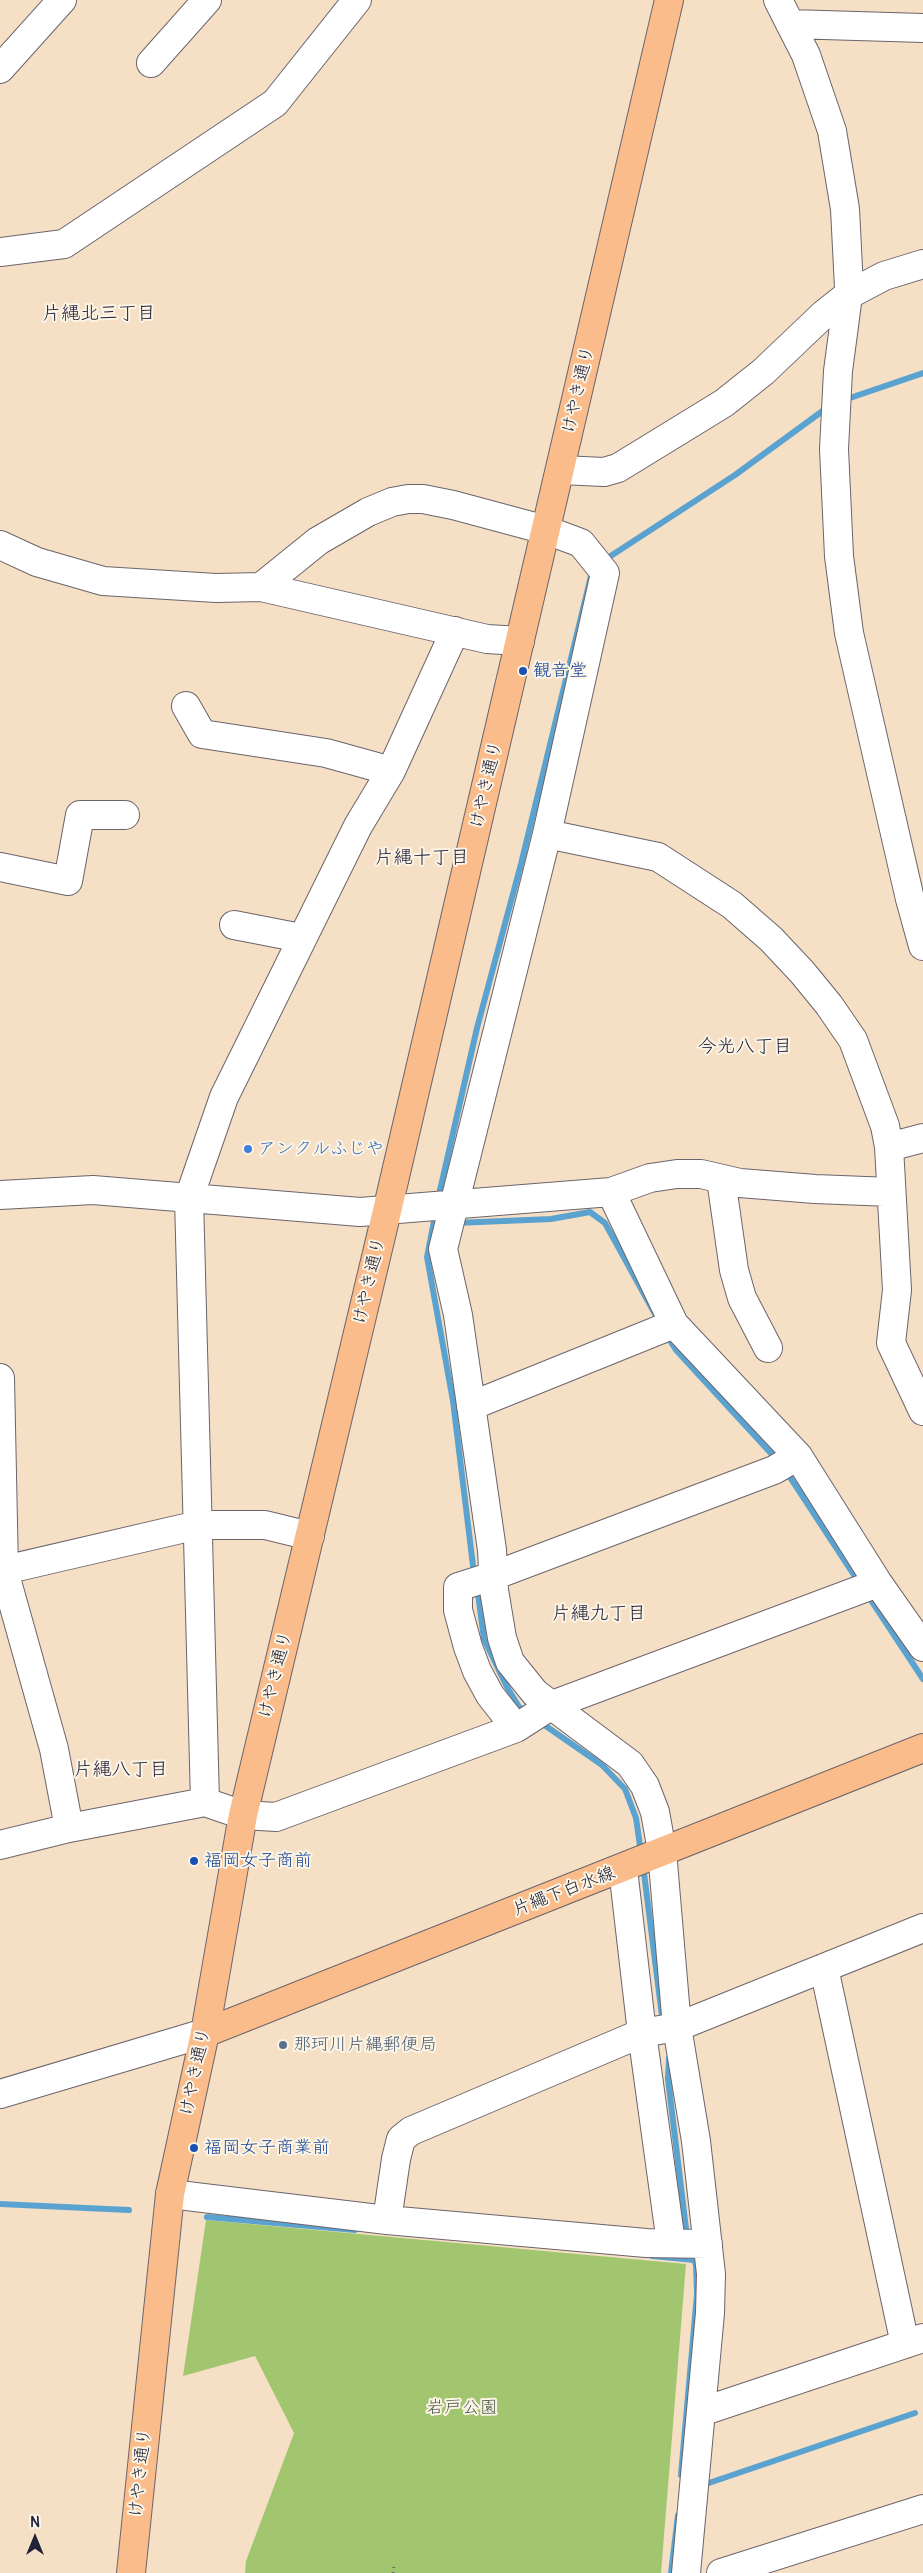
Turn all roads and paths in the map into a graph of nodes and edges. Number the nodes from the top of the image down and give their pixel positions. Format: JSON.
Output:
{"nodes":[{"id":1,"x":62,"y":0,"type":"edge"},
{"id":2,"x":206,"y":0,"type":"edge"},
{"id":3,"x":669,"y":0,"type":"edge"},
{"id":4,"x":355,"y":3,"type":"edge"},
{"id":5,"x":784,"y":12,"type":"edge"},
{"id":6,"x":923,"y":28,"type":"edge"},
{"id":7,"x":151,"y":63,"type":"dead end"},
{"id":8,"x":0,"y":69,"type":"edge"},
{"id":9,"x":0,"y":252,"type":"edge"},
{"id":10,"x":923,"y":264,"type":"edge"},
{"id":11,"x":848,"y":295,"type":"junction"},
{"id":12,"x":561,"y":470,"type":"junction"},
{"id":13,"x":546,"y":530,"type":"junction"},
{"id":14,"x":0,"y":545,"type":"edge"},
{"id":15,"x":261,"y":587,"type":"junction"},
{"id":16,"x":454,"y":631,"type":"junction"},
{"id":17,"x":520,"y":641,"type":"junction"},
{"id":18,"x":186,"y":706,"type":"dead end"},
{"id":19,"x":391,"y":771,"type":"junction"},
{"id":20,"x":125,"y":815,"type":"dead end"},
{"id":21,"x":547,"y":834,"type":"junction"},
{"id":22,"x":0,"y":868,"type":"edge"},
{"id":23,"x":234,"y":925,"type":"dead end"},
{"id":24,"x":301,"y":938,"type":"junction"},
{"id":25,"x":923,"y":946,"type":"edge"},
{"id":26,"x":923,"y":1138,"type":"edge"},
{"id":27,"x":889,"y":1147,"type":"junction"},
{"id":28,"x":721,"y":1179,"type":"junction"},
{"id":29,"x":611,"y":1192,"type":"junction"},
{"id":30,"x":891,"y":1192,"type":"junction"},
{"id":31,"x":0,"y":1195,"type":"edge"},
{"id":32,"x":189,"y":1198,"type":"junction"},
{"id":33,"x":456,"y":1206,"type":"junction"},
{"id":34,"x":387,"y":1211,"type":"junction"},
{"id":35,"x":674,"y":1324,"type":"junction"},
{"id":36,"x":768,"y":1348,"type":"dead end"},
{"id":37,"x":0,"y":1378,"type":"edge"},
{"id":38,"x":470,"y":1406,"type":"junction"},
{"id":39,"x":923,"y":1411,"type":"edge"},
{"id":40,"x":1,"y":1444,"type":"edge"},
{"id":41,"x":798,"y":1456,"type":"junction"},
{"id":42,"x":198,"y":1525,"type":"junction"},
{"id":43,"x":310,"y":1536,"type":"junction"},
{"id":44,"x":2,"y":1571,"type":"edge"},
{"id":45,"x":493,"y":1576,"type":"junction"},
{"id":46,"x":878,"y":1583,"type":"junction"},
{"id":47,"x":923,"y":1646,"type":"edge"},
{"id":48,"x":552,"y":1706,"type":"junction"},
{"id":49,"x":516,"y":1728,"type":"junction"},
{"id":50,"x":923,"y":1748,"type":"edge"},
{"id":51,"x":205,"y":1802,"type":"junction"},
{"id":52,"x":242,"y":1816,"type":"junction"},
{"id":53,"x":69,"y":1828,"type":"junction"},
{"id":54,"x":0,"y":1844,"type":"edge"},
{"id":55,"x":662,"y":1851,"type":"junction"},
{"id":56,"x":623,"y":1869,"type":"junction"},
{"id":57,"x":923,"y":1928,"type":"edge"},
{"id":58,"x":824,"y":1968,"type":"junction"},
{"id":59,"x":677,"y":2027,"type":"junction"},
{"id":60,"x":204,"y":2033,"type":"junction"},
{"id":61,"x":642,"y":2033,"type":"junction"},
{"id":62,"x":0,"y":2094,"type":"edge"},
{"id":63,"x":170,"y":2194,"type":"junction"},
{"id":64,"x":387,"y":2220,"type":"junction"},
{"id":65,"x":671,"y":2243,"type":"junction"},
{"id":66,"x":708,"y":2244,"type":"junction"},
{"id":67,"x":914,"y":2341,"type":"edge"},
{"id":68,"x":701,"y":2412,"type":"junction"},
{"id":69,"x":923,"y":2509,"type":"edge"},
{"id":70,"x":394,"y":2566,"type":"dead end"},
{"id":71,"x":131,"y":2573,"type":"edge"},
{"id":72,"x":393,"y":2573,"type":"edge"},
{"id":73,"x":686,"y":2573,"type":"edge"},
{"id":74,"x":721,"y":2573,"type":"edge"}],
"edges":[{"from":1,"to":8,"type":"street"},
{"from":2,"to":7,"type":"street"},
{"from":3,"to":12,"type":"main road","name":"けやき通り"},
{"from":4,"to":9,"type":"street"},
{"from":5,"to":6,"type":"street"},
{"from":5,"to":11,"type":"street"},
{"from":10,"to":11,"type":"street"},
{"from":11,"to":12,"type":"street"},
{"from":11,"to":25,"type":"street"},
{"from":12,"to":13,"type":"main road","name":"けやき通り"},
{"from":13,"to":15,"type":"street"},
{"from":13,"to":17,"type":"main road","name":"けやき通り"},
{"from":13,"to":21,"type":"street"},
{"from":14,"to":15,"type":"street"},
{"from":15,"to":16,"type":"street"},
{"from":16,"to":17,"type":"street"},
{"from":16,"to":19,"type":"street"},
{"from":17,"to":34,"type":"main road","name":"けやき通り"},
{"from":18,"to":19,"type":"street"},
{"from":19,"to":24,"type":"street"},
{"from":20,"to":22,"type":"street"},
{"from":21,"to":27,"type":"street"},
{"from":21,"to":33,"type":"street"},
{"from":23,"to":24,"type":"street"},
{"from":24,"to":32,"type":"street"},
{"from":26,"to":27,"type":"street"},
{"from":27,"to":30,"type":"street"},
{"from":28,"to":29,"type":"street"},
{"from":28,"to":30,"type":"street"},
{"from":28,"to":36,"type":"street"},
{"from":29,"to":33,"type":"street"},
{"from":29,"to":35,"type":"street"},
{"from":30,"to":39,"type":"street"},
{"from":31,"to":32,"type":"street"},
{"from":32,"to":34,"type":"street"},
{"from":32,"to":42,"type":"street"},
{"from":33,"to":34,"type":"street"},
{"from":33,"to":38,"type":"street"},
{"from":34,"to":43,"type":"main road","name":"けやき通り"},
{"from":35,"to":38,"type":"street"},
{"from":35,"to":41,"type":"street"},
{"from":37,"to":40,"type":"street"},
{"from":38,"to":45,"type":"street"},
{"from":40,"to":44,"type":"street"},
{"from":41,"to":45,"type":"street"},
{"from":41,"to":46,"type":"street"},
{"from":42,"to":43,"type":"street"},
{"from":42,"to":44,"type":"street"},
{"from":42,"to":51,"type":"street"},
{"from":43,"to":52,"type":"main road","name":"けやき通り"},
{"from":44,"to":53,"type":"street"},
{"from":45,"to":48,"type":"street"},
{"from":45,"to":49,"type":"street"},
{"from":46,"to":47,"type":"street"},
{"from":46,"to":48,"type":"street"},
{"from":48,"to":49,"type":"street"},
{"from":48,"to":55,"type":"street"},
{"from":49,"to":52,"type":"street"},
{"from":50,"to":55,"type":"main road","name":"片繩下白水線"},
{"from":51,"to":52,"type":"street"},
{"from":51,"to":53,"type":"street"},
{"from":52,"to":60,"type":"main road","name":"けやき通り"},
{"from":53,"to":54,"type":"street"},
{"from":55,"to":56,"type":"main road","name":"片繩下白水線"},
{"from":55,"to":59,"type":"street"},
{"from":56,"to":60,"type":"main road","name":"片繩下白水線"},
{"from":56,"to":61,"type":"street"},
{"from":57,"to":58,"type":"street"},
{"from":58,"to":59,"type":"street"},
{"from":58,"to":67,"type":"street"},
{"from":59,"to":61,"type":"street"},
{"from":59,"to":66,"type":"street"},
{"from":60,"to":62,"type":"street"},
{"from":60,"to":63,"type":"main road","name":"けやき通り"},
{"from":61,"to":64,"type":"street"},
{"from":61,"to":65,"type":"street"},
{"from":63,"to":64,"type":"street"},
{"from":63,"to":71,"type":"main road","name":"けやき通り"},
{"from":64,"to":65,"type":"street"},
{"from":65,"to":66,"type":"street"},
{"from":66,"to":68,"type":"street"},
{"from":67,"to":68,"type":"street"},
{"from":68,"to":73,"type":"street"},
{"from":69,"to":74,"type":"street"},
{"from":70,"to":72,"type":"path"}]}
